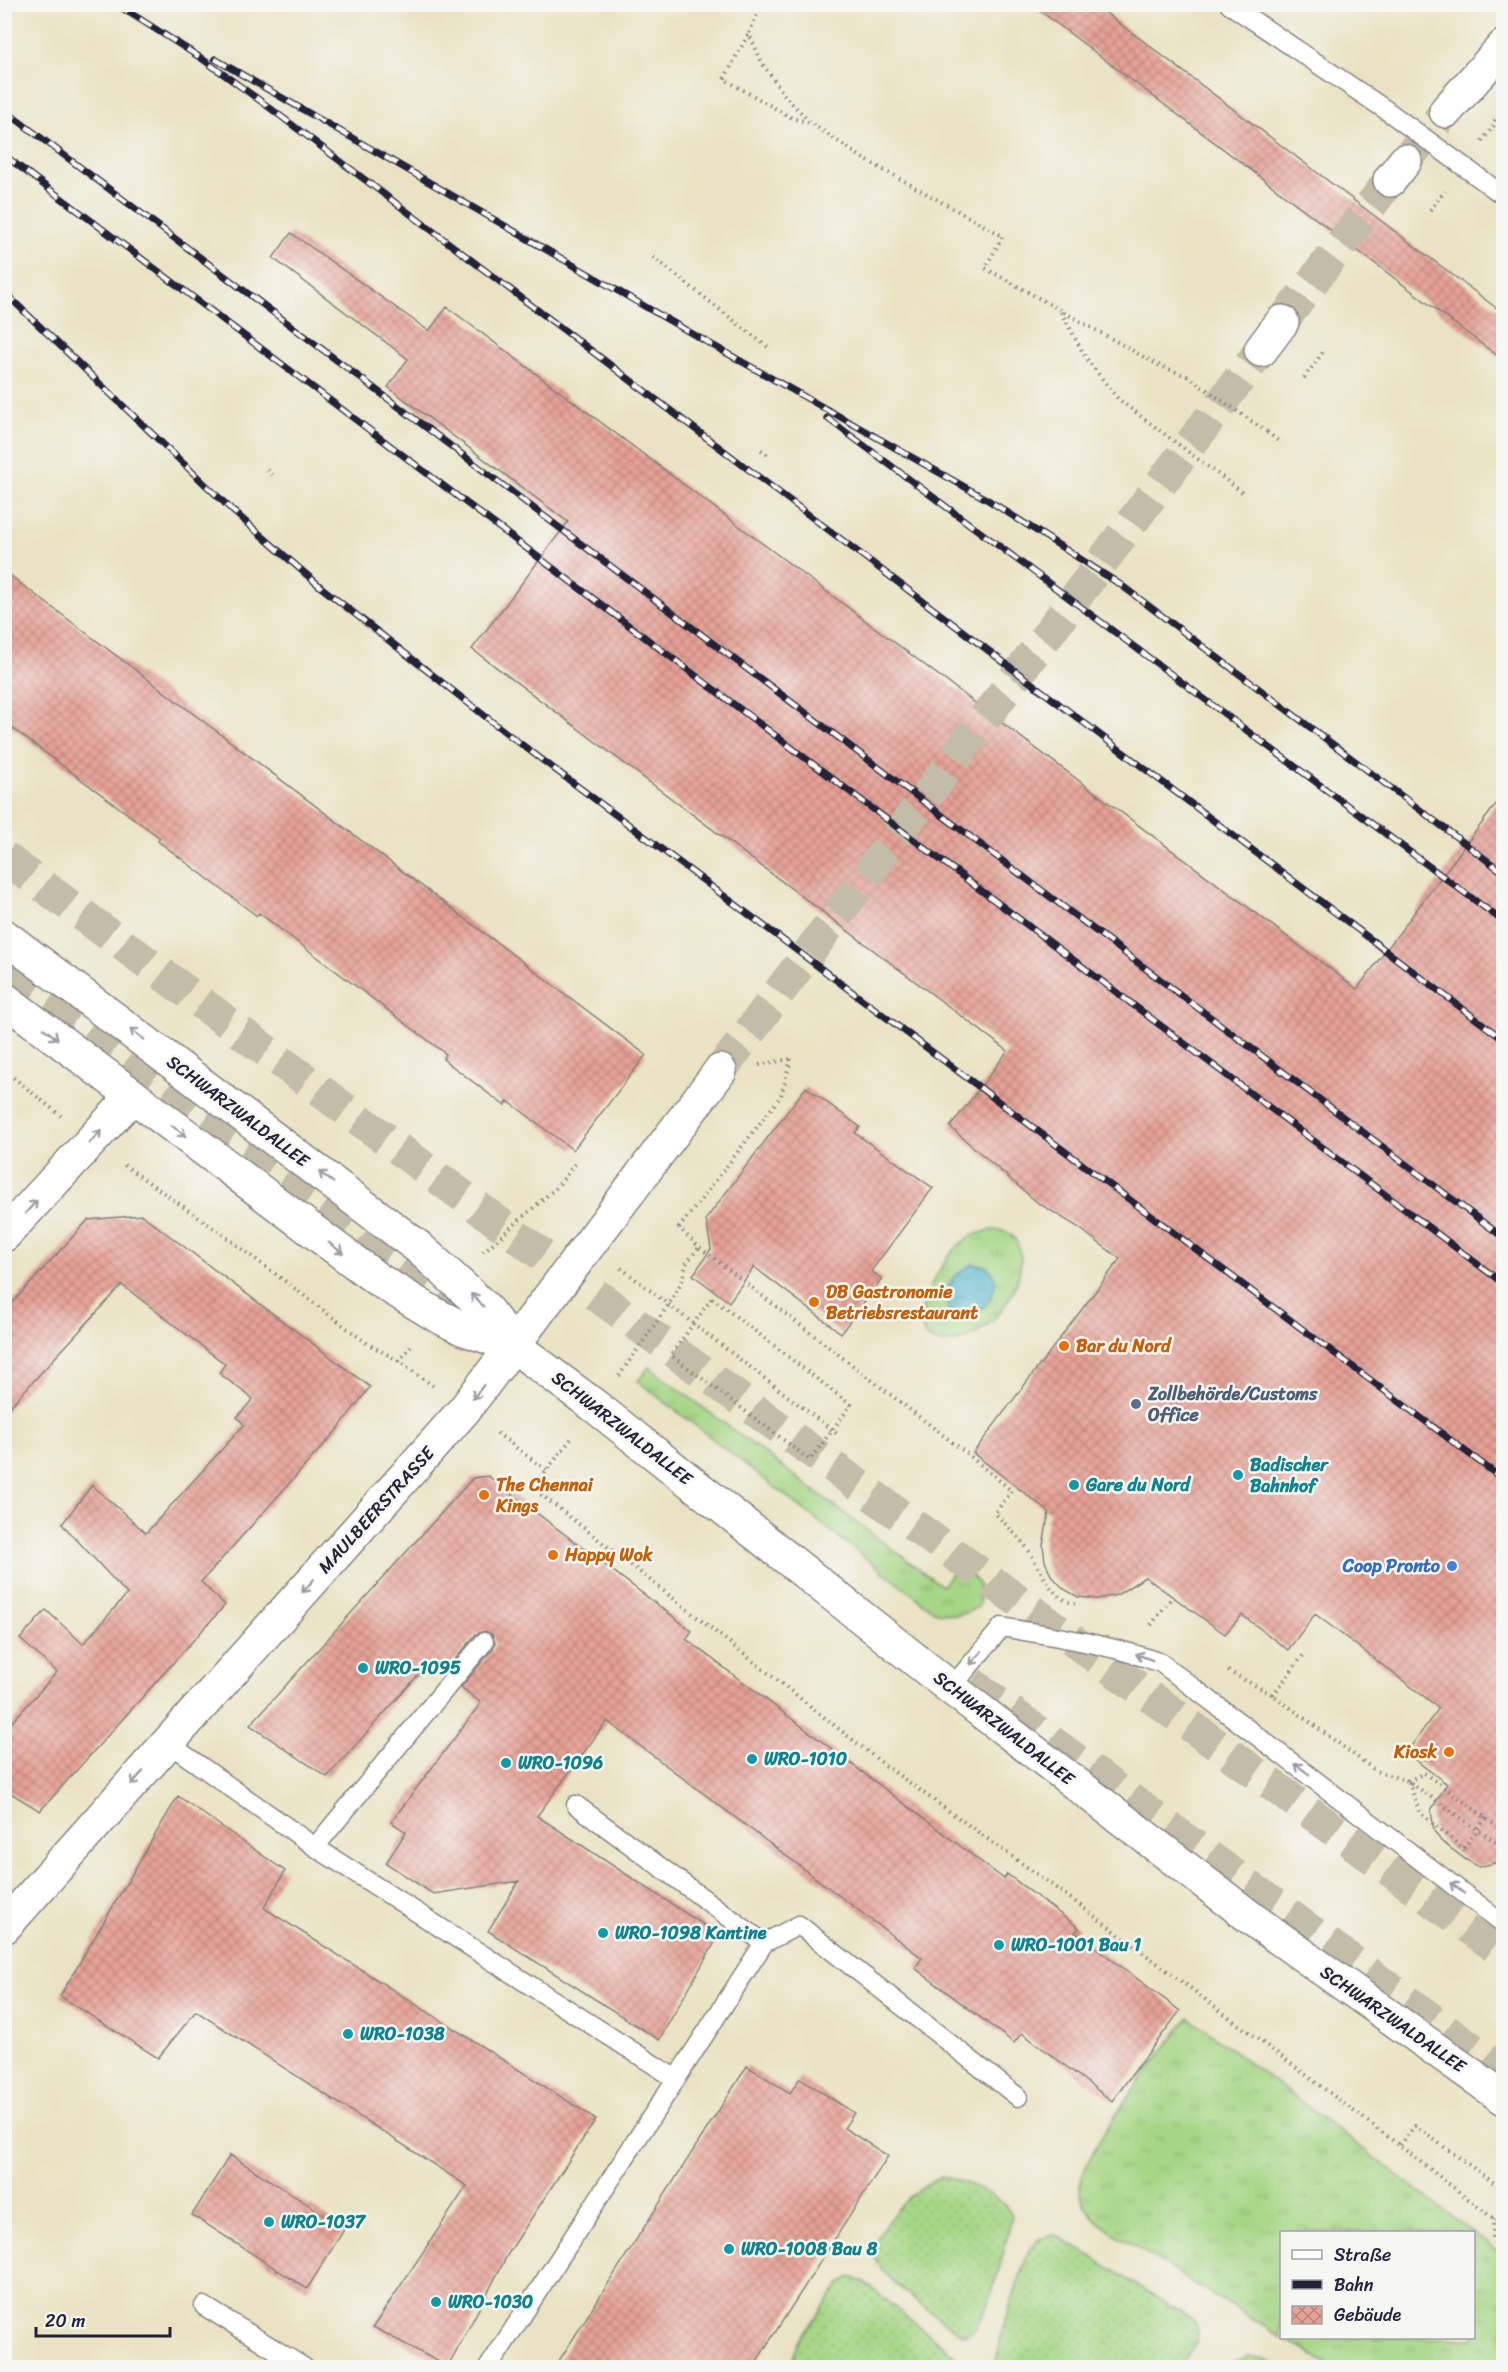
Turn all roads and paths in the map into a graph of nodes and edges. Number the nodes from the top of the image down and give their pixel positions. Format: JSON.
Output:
{"nodes":[{"id":1,"x":761,"y":4,"type":"edge"},
{"id":2,"x":1229,"y":4,"type":"edge"},
{"id":3,"x":749,"y":34,"type":"junction"},
{"id":4,"x":1503,"y":46,"type":"edge"},
{"id":5,"x":1446,"y":111,"type":"tunnel mouth"},
{"id":6,"x":811,"y":123,"type":"junction"},
{"id":7,"x":1493,"y":127,"type":"dead end"},
{"id":8,"x":1482,"y":141,"type":"dead end"},
{"id":9,"x":1445,"y":191,"type":"dead end"},
{"id":10,"x":1503,"y":196,"type":"edge"},
{"id":11,"x":1430,"y":210,"type":"dead end"},
{"id":12,"x":652,"y":257,"type":"dead end"},
{"id":13,"x":1060,"y":312,"type":"junction"},
{"id":14,"x":1282,"y":322,"type":"tunnel mouth"},
{"id":15,"x":770,"y":349,"type":"dead end"},
{"id":16,"x":1261,"y":350,"type":"tunnel mouth"},
{"id":17,"x":1323,"y":352,"type":"dead end"},
{"id":18,"x":1304,"y":378,"type":"dead end"},
{"id":19,"x":1277,"y":440,"type":"dead end"},
{"id":20,"x":761,"y":450,"type":"dead end"},
{"id":21,"x":768,"y":455,"type":"dead end"},
{"id":22,"x":267,"y":470,"type":"dead end"},
{"id":23,"x":272,"y":475,"type":"dead end"},
{"id":24,"x":1243,"y":493,"type":"dead end"},
{"id":25,"x":4,"y":936,"type":"edge"},
{"id":26,"x":4,"y":999,"type":"edge"},
{"id":27,"x":791,"y":1059,"type":"dead end"},
{"id":28,"x":4,"y":1070,"type":"edge"},
{"id":29,"x":720,"y":1071,"type":"tunnel mouth"},
{"id":30,"x":132,"y":1096,"type":"junction"},
{"id":31,"x":90,"y":1142,"type":"junction"},
{"id":32,"x":4,"y":1235,"type":"edge"},
{"id":33,"x":590,"y":1244,"type":"junction"},
{"id":34,"x":699,"y":1247,"type":"junction"},
{"id":35,"x":669,"y":1304,"type":"junction"},
{"id":36,"x":693,"y":1323,"type":"junction"},
{"id":37,"x":514,"y":1346,"type":"junction"},
{"id":38,"x":399,"y":1361,"type":"dead end"},
{"id":39,"x":597,"y":1407,"type":"junction"},
{"id":40,"x":832,"y":1430,"type":"junction"},
{"id":41,"x":837,"y":1434,"type":"dead end"},
{"id":42,"x":1173,"y":1596,"type":"dead end"},
{"id":43,"x":1084,"y":1606,"type":"dead end"},
{"id":44,"x":1143,"y":1621,"type":"dead end"},
{"id":45,"x":1153,"y":1623,"type":"junction"},
{"id":46,"x":1159,"y":1629,"type":"dead end"},
{"id":47,"x":484,"y":1642,"type":"dead end"},
{"id":48,"x":1305,"y":1653,"type":"dead end"},
{"id":49,"x":1222,"y":1667,"type":"dead end"},
{"id":50,"x":951,"y":1688,"type":"junction"},
{"id":51,"x":1273,"y":1695,"type":"junction"},
{"id":52,"x":168,"y":1743,"type":"junction"},
{"id":53,"x":1408,"y":1781,"type":"junction"},
{"id":54,"x":576,"y":1805,"type":"dead end"},
{"id":55,"x":1487,"y":1816,"type":"junction"},
{"id":56,"x":1477,"y":1830,"type":"junction"},
{"id":57,"x":1503,"y":1831,"type":"edge"},
{"id":58,"x":315,"y":1847,"type":"junction"},
{"id":59,"x":1503,"y":1848,"type":"edge"},
{"id":60,"x":1463,"y":1849,"type":"junction"},
{"id":61,"x":1472,"y":1855,"type":"dead end"},
{"id":62,"x":1503,"y":1924,"type":"edge"},
{"id":63,"x":4,"y":1927,"type":"edge"},
{"id":64,"x":764,"y":1943,"type":"junction"},
{"id":65,"x":676,"y":2079,"type":"junction"},
{"id":66,"x":1018,"y":2097,"type":"dead end"},
{"id":67,"x":1503,"y":2098,"type":"edge"},
{"id":68,"x":1399,"y":2145,"type":"junction"},
{"id":69,"x":1503,"y":2190,"type":"edge"},
{"id":70,"x":1503,"y":2212,"type":"edge"},
{"id":71,"x":1493,"y":2218,"type":"junction"},
{"id":72,"x":1503,"y":2227,"type":"edge"},
{"id":73,"x":1503,"y":2249,"type":"edge"},
{"id":74,"x":204,"y":2306,"type":"dead end"},
{"id":75,"x":305,"y":2367,"type":"edge"},
{"id":76,"x":488,"y":2367,"type":"edge"}],
"edges":[{"from":1,"to":3,"type":"path"},
{"from":2,"to":10,"type":"lane","bridge":true},
{"from":3,"to":6,"type":"path"},
{"from":3,"to":6,"type":"path"},
{"from":4,"to":5,"type":"main road"},
{"from":6,"to":13,"type":"path"},
{"from":7,"to":8,"type":"path"},
{"from":9,"to":11,"type":"path"},
{"from":12,"to":15,"type":"path"},
{"from":13,"to":19,"type":"path","bridge":true},
{"from":13,"to":24,"type":"path"},
{"from":14,"to":16,"type":"main road"},
{"from":17,"to":18,"type":"path"},
{"from":20,"to":21,"type":"path"},
{"from":22,"to":23,"type":"path"},
{"from":37,"to":25,"type":"main road","name":"SCHWARZWALDALLEE","one_way":true},
{"from":26,"to":30,"type":"main road","name":"SCHWARZWALDALLEE","one_way":true},
{"from":27,"to":34,"type":"path"},
{"from":28,"to":31,"type":"path"},
{"from":29,"to":33,"type":"main road","name":"MAULBEERSTRASSE"},
{"from":31,"to":30,"type":"main road","one_way":true},
{"from":30,"to":37,"type":"main road","name":"SCHWARZWALDALLEE","one_way":true},
{"from":32,"to":31,"type":"main road","one_way":true},
{"from":31,"to":38,"type":"path"},
{"from":33,"to":35,"type":"path"},
{"from":33,"to":37,"type":"main road","name":"MAULBEERSTRASSE"},
{"from":34,"to":35,"type":"path"},
{"from":34,"to":43,"type":"path"},
{"from":35,"to":36,"type":"path"},
{"from":35,"to":39,"type":"path"},
{"from":36,"to":40,"type":"path"},
{"from":36,"to":40,"type":"path"},
{"from":36,"to":40,"type":"path"},
{"from":37,"to":39,"type":"main road","name":"SCHWARZWALDALLEE"},
{"from":37,"to":52,"type":"main road","name":"MAULBEERSTRASSE","one_way":true},
{"from":39,"to":50,"type":"main road","name":"SCHWARZWALDALLEE"},
{"from":39,"to":68,"type":"path"},
{"from":40,"to":41,"type":"path"},
{"from":42,"to":45,"type":"path"},
{"from":44,"to":45,"type":"path"},
{"from":45,"to":46,"type":"path"},
{"from":47,"to":58,"type":"lane"},
{"from":48,"to":51,"type":"path"},
{"from":49,"to":51,"type":"path"},
{"from":62,"to":50,"type":"lane","one_way":true},
{"from":50,"to":67,"type":"main road","name":"SCHWARZWALDALLEE"},
{"from":51,"to":53,"type":"path"},
{"from":52,"to":58,"type":"lane"},
{"from":52,"to":63,"type":"main road","name":"MAULBEERSTRASSE","one_way":true},
{"from":53,"to":55,"type":"path"},
{"from":53,"to":56,"type":"path"},
{"from":53,"to":60,"type":"path"},
{"from":54,"to":64,"type":"lane"},
{"from":55,"to":56,"type":"path"},
{"from":55,"to":57,"type":"path"},
{"from":56,"to":59,"type":"path"},
{"from":56,"to":60,"type":"path"},
{"from":58,"to":65,"type":"lane"},
{"from":60,"to":61,"type":"path"},
{"from":64,"to":65,"type":"lane"},
{"from":64,"to":66,"type":"lane"},
{"from":65,"to":76,"type":"lane"},
{"from":68,"to":69,"type":"path"},
{"from":68,"to":71,"type":"path"},
{"from":70,"to":71,"type":"path"},
{"from":71,"to":72,"type":"path"},
{"from":71,"to":73,"type":"path"},
{"from":74,"to":75,"type":"lane"}]}
